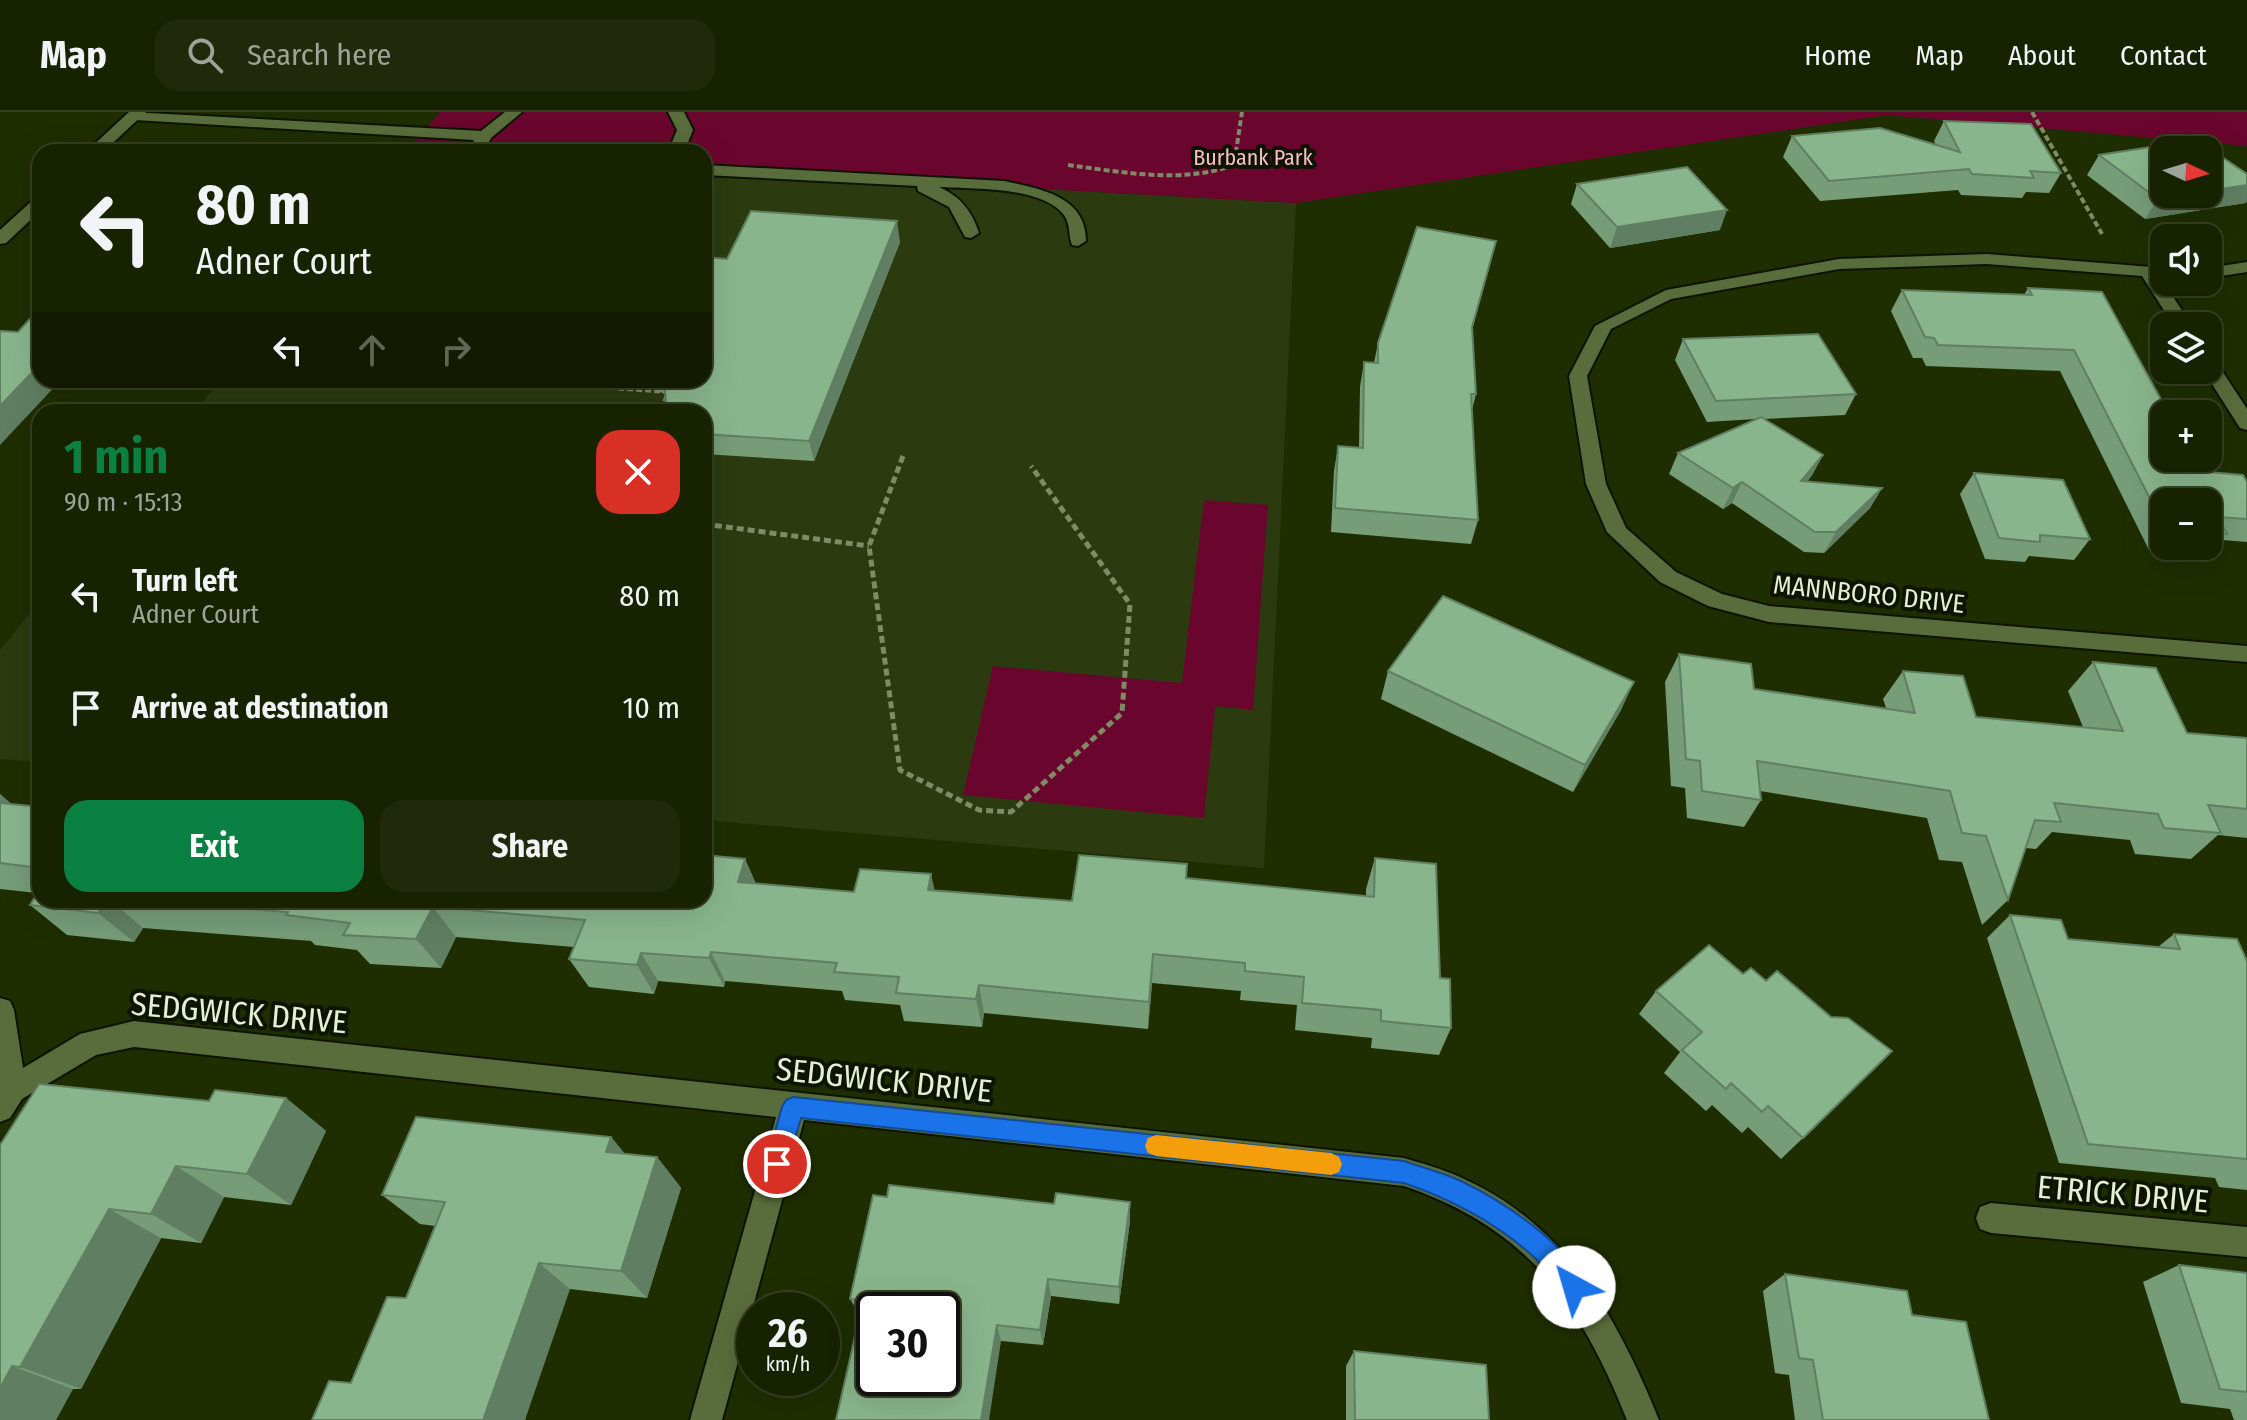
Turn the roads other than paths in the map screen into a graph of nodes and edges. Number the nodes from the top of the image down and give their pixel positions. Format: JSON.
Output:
{"nodes":[{"id":1,"x":514,"y":112,"type":"edge"},
{"id":2,"x":676,"y":112,"type":"edge"},
{"id":3,"x":137,"y":113,"type":"edge"},
{"id":4,"x":484,"y":136,"type":"junction"},
{"id":5,"x":103,"y":144,"type":"edge"},
{"id":6,"x":480,"y":144,"type":"edge"},
{"id":7,"x":679,"y":144,"type":"edge"},
{"id":8,"x":712,"y":170,"type":"edge"},
{"id":9,"x":883,"y":180,"type":"junction"},
{"id":10,"x":32,"y":209,"type":"edge"},
{"id":11,"x":971,"y":233,"type":"dead end"},
{"id":12,"x":0,"y":239,"type":"edge"},
{"id":13,"x":1078,"y":241,"type":"dead end"},
{"id":14,"x":2247,"y":267,"type":"edge"},
{"id":15,"x":2222,"y":271,"type":"edge"},
{"id":16,"x":2150,"y":272,"type":"edge"},
{"id":17,"x":2221,"y":384,"type":"edge"},
{"id":18,"x":2247,"y":424,"type":"edge"},
{"id":19,"x":2247,"y":654,"type":"edge"},
{"id":20,"x":0,"y":1010,"type":"edge"},
{"id":21,"x":6,"y":1099,"type":"edge"},
{"id":22,"x":793,"y":1107,"type":"junction"},
{"id":23,"x":1991,"y":1218,"type":"dead end"},
{"id":24,"x":2247,"y":1242,"type":"edge"},
{"id":25,"x":706,"y":1420,"type":"edge"},
{"id":26,"x":1643,"y":1420,"type":"edge"}],
"edges":[{"from":1,"to":4,"type":"street"},
{"from":2,"to":7,"type":"street"},
{"from":3,"to":4,"type":"street"},
{"from":3,"to":5,"type":"street"},
{"from":4,"to":6,"type":"street"},
{"from":8,"to":9,"type":"street"},
{"from":9,"to":11,"type":"street"},
{"from":9,"to":13,"type":"street"},
{"from":10,"to":12,"type":"street"},
{"from":14,"to":15,"type":"street"},
{"from":16,"to":19,"type":"street","name":"MANNBORO DRIVE"},
{"from":17,"to":18,"type":"street"},
{"from":20,"to":21,"type":"street"},
{"from":21,"to":22,"type":"street","name":"SEDGWICK DRIVE"},
{"from":22,"to":25,"type":"street"},
{"from":22,"to":26,"type":"street","name":"SEDGWICK DRIVE"},
{"from":23,"to":24,"type":"street","name":"ETRICK DRIVE"}]}
